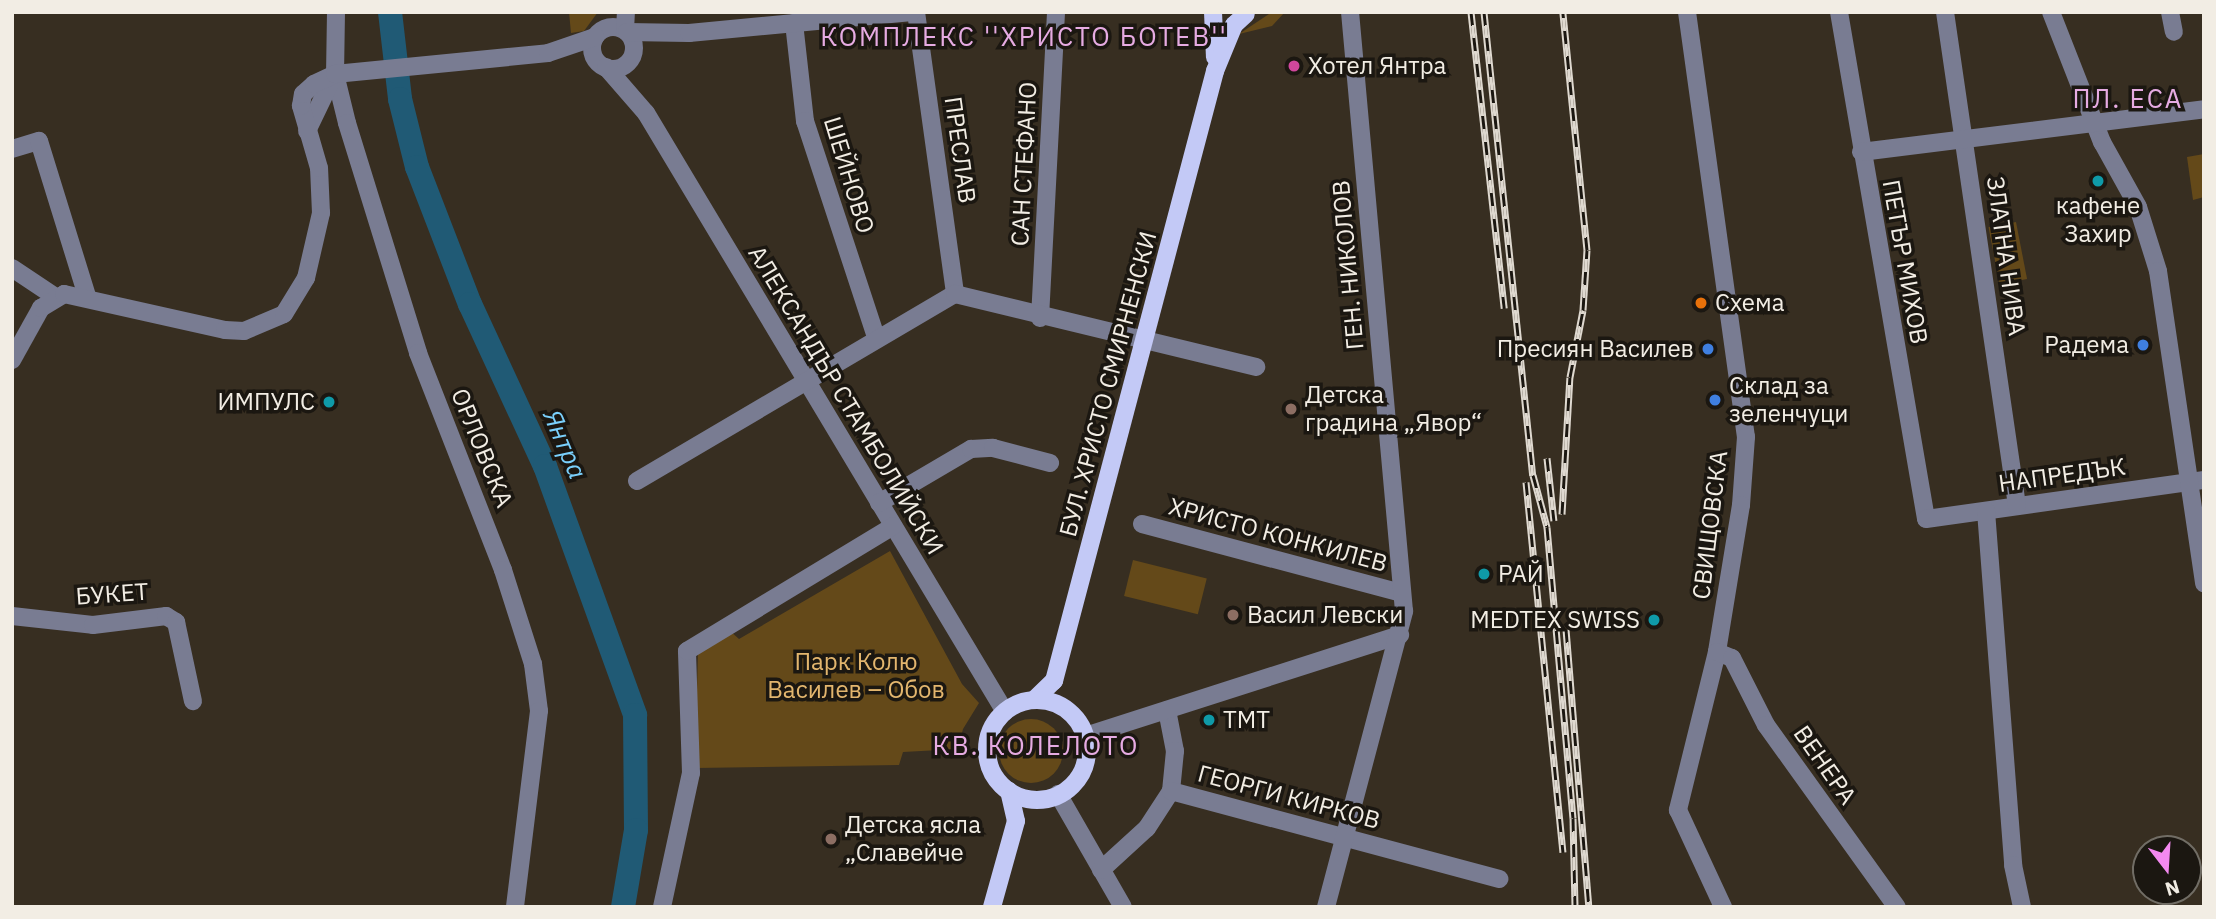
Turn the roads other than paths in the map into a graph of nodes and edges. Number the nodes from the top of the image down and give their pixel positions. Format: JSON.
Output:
{"nodes":[{"id":1,"x":336,"y":12,"type":"edge"},
{"id":2,"x":614,"y":12,"type":"edge"},
{"id":3,"x":914,"y":12,"type":"edge"},
{"id":4,"x":1056,"y":12,"type":"edge"},
{"id":5,"x":1213,"y":12,"type":"edge"},
{"id":6,"x":1228,"y":12,"type":"edge"},
{"id":7,"x":1687,"y":12,"type":"edge"},
{"id":8,"x":1839,"y":12,"type":"edge"},
{"id":9,"x":1945,"y":12,"type":"edge"},
{"id":10,"x":2051,"y":12,"type":"edge"},
{"id":11,"x":2170,"y":12,"type":"edge"},
{"id":12,"x":1250,"y":13,"type":"edge"},
{"id":13,"x":1351,"y":20,"type":"edge"},
{"id":14,"x":794,"y":23,"type":"junction"},
{"id":15,"x":626,"y":25,"type":"edge"},
{"id":16,"x":2174,"y":32,"type":"dead end"},
{"id":17,"x":689,"y":33,"type":"junction"},
{"id":18,"x":598,"y":34,"type":"junction"},
{"id":19,"x":548,"y":53,"type":"junction"},
{"id":20,"x":633,"y":55,"type":"junction"},
{"id":21,"x":601,"y":64,"type":"junction"},
{"id":22,"x":1215,"y":71,"type":"junction"},
{"id":23,"x":335,"y":74,"type":"junction"},
{"id":24,"x":2204,"y":109,"type":"edge"},
{"id":25,"x":646,"y":113,"type":"junction"},
{"id":26,"x":2096,"y":126,"type":"junction"},
{"id":27,"x":1964,"y":138,"type":"junction"},
{"id":28,"x":12,"y":149,"type":"edge"},
{"id":29,"x":1861,"y":152,"type":"junction"},
{"id":30,"x":12,"y":268,"type":"edge"},
{"id":31,"x":955,"y":294,"type":"junction"},
{"id":32,"x":54,"y":296,"type":"junction"},
{"id":33,"x":87,"y":296,"type":"junction"},
{"id":34,"x":1040,"y":317,"type":"junction"},
{"id":35,"x":876,"y":337,"type":"junction"},
{"id":36,"x":1144,"y":342,"type":"junction"},
{"id":37,"x":12,"y":359,"type":"edge"},
{"id":38,"x":1256,"y":367,"type":"dead end"},
{"id":39,"x":806,"y":380,"type":"junction"},
{"id":40,"x":1050,"y":463,"type":"dead end"},
{"id":41,"x":637,"y":481,"type":"dead end"},
{"id":42,"x":2197,"y":481,"type":"edge"},
{"id":43,"x":879,"y":503,"type":"junction"},
{"id":44,"x":2017,"y":506,"type":"junction"},
{"id":45,"x":1986,"y":511,"type":"junction"},
{"id":46,"x":1926,"y":519,"type":"joint"},
{"id":47,"x":1142,"y":524,"type":"dead end"},
{"id":48,"x":893,"y":526,"type":"junction"},
{"id":49,"x":2204,"y":583,"type":"edge"},
{"id":50,"x":1402,"y":593,"type":"junction"},
{"id":51,"x":12,"y":616,"type":"edge"},
{"id":52,"x":1400,"y":635,"type":"junction"},
{"id":53,"x":1717,"y":652,"type":"junction"},
{"id":54,"x":1054,"y":681,"type":"junction"},
{"id":55,"x":1034,"y":700,"type":"junction"},
{"id":56,"x":193,"y":701,"type":"dead end"},
{"id":57,"x":1167,"y":710,"type":"junction"},
{"id":58,"x":1005,"y":712,"type":"junction"},
{"id":59,"x":1074,"y":716,"type":"junction"},
{"id":60,"x":1085,"y":736,"type":"junction"},
{"id":61,"x":1009,"y":791,"type":"junction"},
{"id":62,"x":1171,"y":791,"type":"junction"},
{"id":63,"x":1054,"y":796,"type":"junction"},
{"id":64,"x":1016,"y":821,"type":"junction"},
{"id":65,"x":1346,"y":837,"type":"junction"},
{"id":66,"x":1101,"y":870,"type":"junction"},
{"id":67,"x":1499,"y":879,"type":"dead end"},
{"id":68,"x":515,"y":907,"type":"edge"},
{"id":69,"x":662,"y":907,"type":"edge"},
{"id":70,"x":992,"y":907,"type":"edge"},
{"id":71,"x":1123,"y":907,"type":"edge"},
{"id":72,"x":1326,"y":907,"type":"edge"},
{"id":73,"x":1723,"y":907,"type":"edge"},
{"id":74,"x":1897,"y":907,"type":"edge"},
{"id":75,"x":2022,"y":907,"type":"edge"}],
"edges":[{"from":1,"to":23,"type":"street","name":"ОРЛОВСКА"},
{"from":2,"to":18,"type":"street"},
{"from":3,"to":14,"type":"street"},
{"from":3,"to":31,"type":"street","name":"ПРЕСЛАВ"},
{"from":4,"to":34,"type":"street","name":"САН СТЕФАНО"},
{"from":5,"to":22,"type":"main road","name":"БУЛ. ХРИСТО СМИРНЕНСКИ"},
{"from":6,"to":12,"type":"main road"},
{"from":7,"to":53,"type":"street","name":"СВИЩОВСКА"},
{"from":8,"to":29,"type":"street","name":"ПЕТЪР МИХОВ"},
{"from":9,"to":27,"type":"street","name":"ЗЛАТНА НИВА"},
{"from":10,"to":26,"type":"street"},
{"from":11,"to":16,"type":"street"},
{"from":12,"to":22,"type":"main road","name":"БУЛ. ХРИСТО СМИРНЕНСКИ"},
{"from":13,"to":50,"type":"street","name":"ГЕН. НИКОЛОВ"},
{"from":14,"to":17,"type":"street"},
{"from":14,"to":35,"type":"street","name":"ШЕЙНОВО"},
{"from":15,"to":17,"type":"street"},
{"from":15,"to":18,"type":"street"},
{"from":15,"to":20,"type":"street"},
{"from":17,"to":20,"type":"street"},
{"from":18,"to":19,"type":"street"},
{"from":18,"to":21,"type":"street"},
{"from":19,"to":21,"type":"street"},
{"from":19,"to":23,"type":"street"},
{"from":20,"to":21,"type":"street"},
{"from":20,"to":25,"type":"street","name":"АЛЕКСАНДЪР СТАМБОЛИЙСКИ"},
{"from":21,"to":25,"type":"street","name":"АЛЕКСАНДЪР СТАМБОЛИЙСКИ"},
{"from":22,"to":36,"type":"main road","name":"БУЛ. ХРИСТО СМИРНЕНСКИ"},
{"from":23,"to":33,"type":"street"},
{"from":23,"to":68,"type":"street","name":"ОРЛОВСКА"},
{"from":24,"to":26,"type":"street"},
{"from":25,"to":39,"type":"street","name":"АЛЕКСАНДЪР СТАМБОЛИЙСКИ"},
{"from":26,"to":27,"type":"street"},
{"from":26,"to":42,"type":"street"},
{"from":27,"to":29,"type":"street"},
{"from":27,"to":44,"type":"street","name":"ЗЛАТНА НИВА"},
{"from":28,"to":33,"type":"street"},
{"from":29,"to":46,"type":"street","name":"ПЕТЪР МИХОВ"},
{"from":30,"to":32,"type":"street"},
{"from":31,"to":34,"type":"street"},
{"from":31,"to":35,"type":"street"},
{"from":32,"to":33,"type":"street"},
{"from":32,"to":37,"type":"street"},
{"from":34,"to":36,"type":"street"},
{"from":35,"to":39,"type":"street"},
{"from":36,"to":38,"type":"street"},
{"from":36,"to":54,"type":"main road","name":"БУЛ. ХРИСТО СМИРНЕНСКИ"},
{"from":39,"to":41,"type":"street"},
{"from":39,"to":43,"type":"street","name":"АЛЕКСАНДЪР СТАМБОЛИЙСКИ"},
{"from":40,"to":43,"type":"street"},
{"from":42,"to":44,"type":"street","name":"НАПРЕДЪК"},
{"from":42,"to":49,"type":"street"},
{"from":43,"to":48,"type":"street","name":"АЛЕКСАНДЪР СТАМБОЛИЙСКИ"},
{"from":44,"to":45,"type":"street","name":"НАПРЕДЪК"},
{"from":45,"to":46,"type":"street","name":"НАПРЕДЪК"},
{"from":45,"to":75,"type":"street"},
{"from":47,"to":50,"type":"street","name":"ХРИСТО КОНКИЛЕВ"},
{"from":48,"to":58,"type":"street","name":"АЛЕКСАНДЪР СТАМБОЛИЙСКИ"},
{"from":48,"to":69,"type":"street"},
{"from":50,"to":52,"type":"street","name":"ГЕН. НИКОЛОВ"},
{"from":51,"to":56,"type":"street","name":"БУКЕТ"},
{"from":52,"to":57,"type":"street"},
{"from":52,"to":65,"type":"street","name":"ГЕН. НИКОЛОВ"},
{"from":53,"to":73,"type":"street","name":"СВИЩОВСКА"},
{"from":53,"to":74,"type":"street","name":"ВЕНЕРА"},
{"from":54,"to":55,"type":"main road"},
{"from":54,"to":59,"type":"main road"},
{"from":55,"to":58,"type":"main road"},
{"from":55,"to":59,"type":"main road"},
{"from":57,"to":60,"type":"street"},
{"from":57,"to":62,"type":"street"},
{"from":58,"to":61,"type":"main road"},
{"from":59,"to":60,"type":"main road"},
{"from":60,"to":63,"type":"main road"},
{"from":61,"to":63,"type":"main road"},
{"from":61,"to":64,"type":"main road"},
{"from":62,"to":65,"type":"street","name":"ГЕОРГИ КИРКОВ"},
{"from":62,"to":66,"type":"street","name":"ГЕОРГИ КИРКОВ"},
{"from":63,"to":64,"type":"main road"},
{"from":63,"to":66,"type":"street"},
{"from":64,"to":70,"type":"main road"},
{"from":65,"to":67,"type":"street","name":"ГЕОРГИ КИРКОВ"},
{"from":65,"to":72,"type":"street","name":"ГЕН. НИКОЛОВ"},
{"from":66,"to":71,"type":"street"}]}
